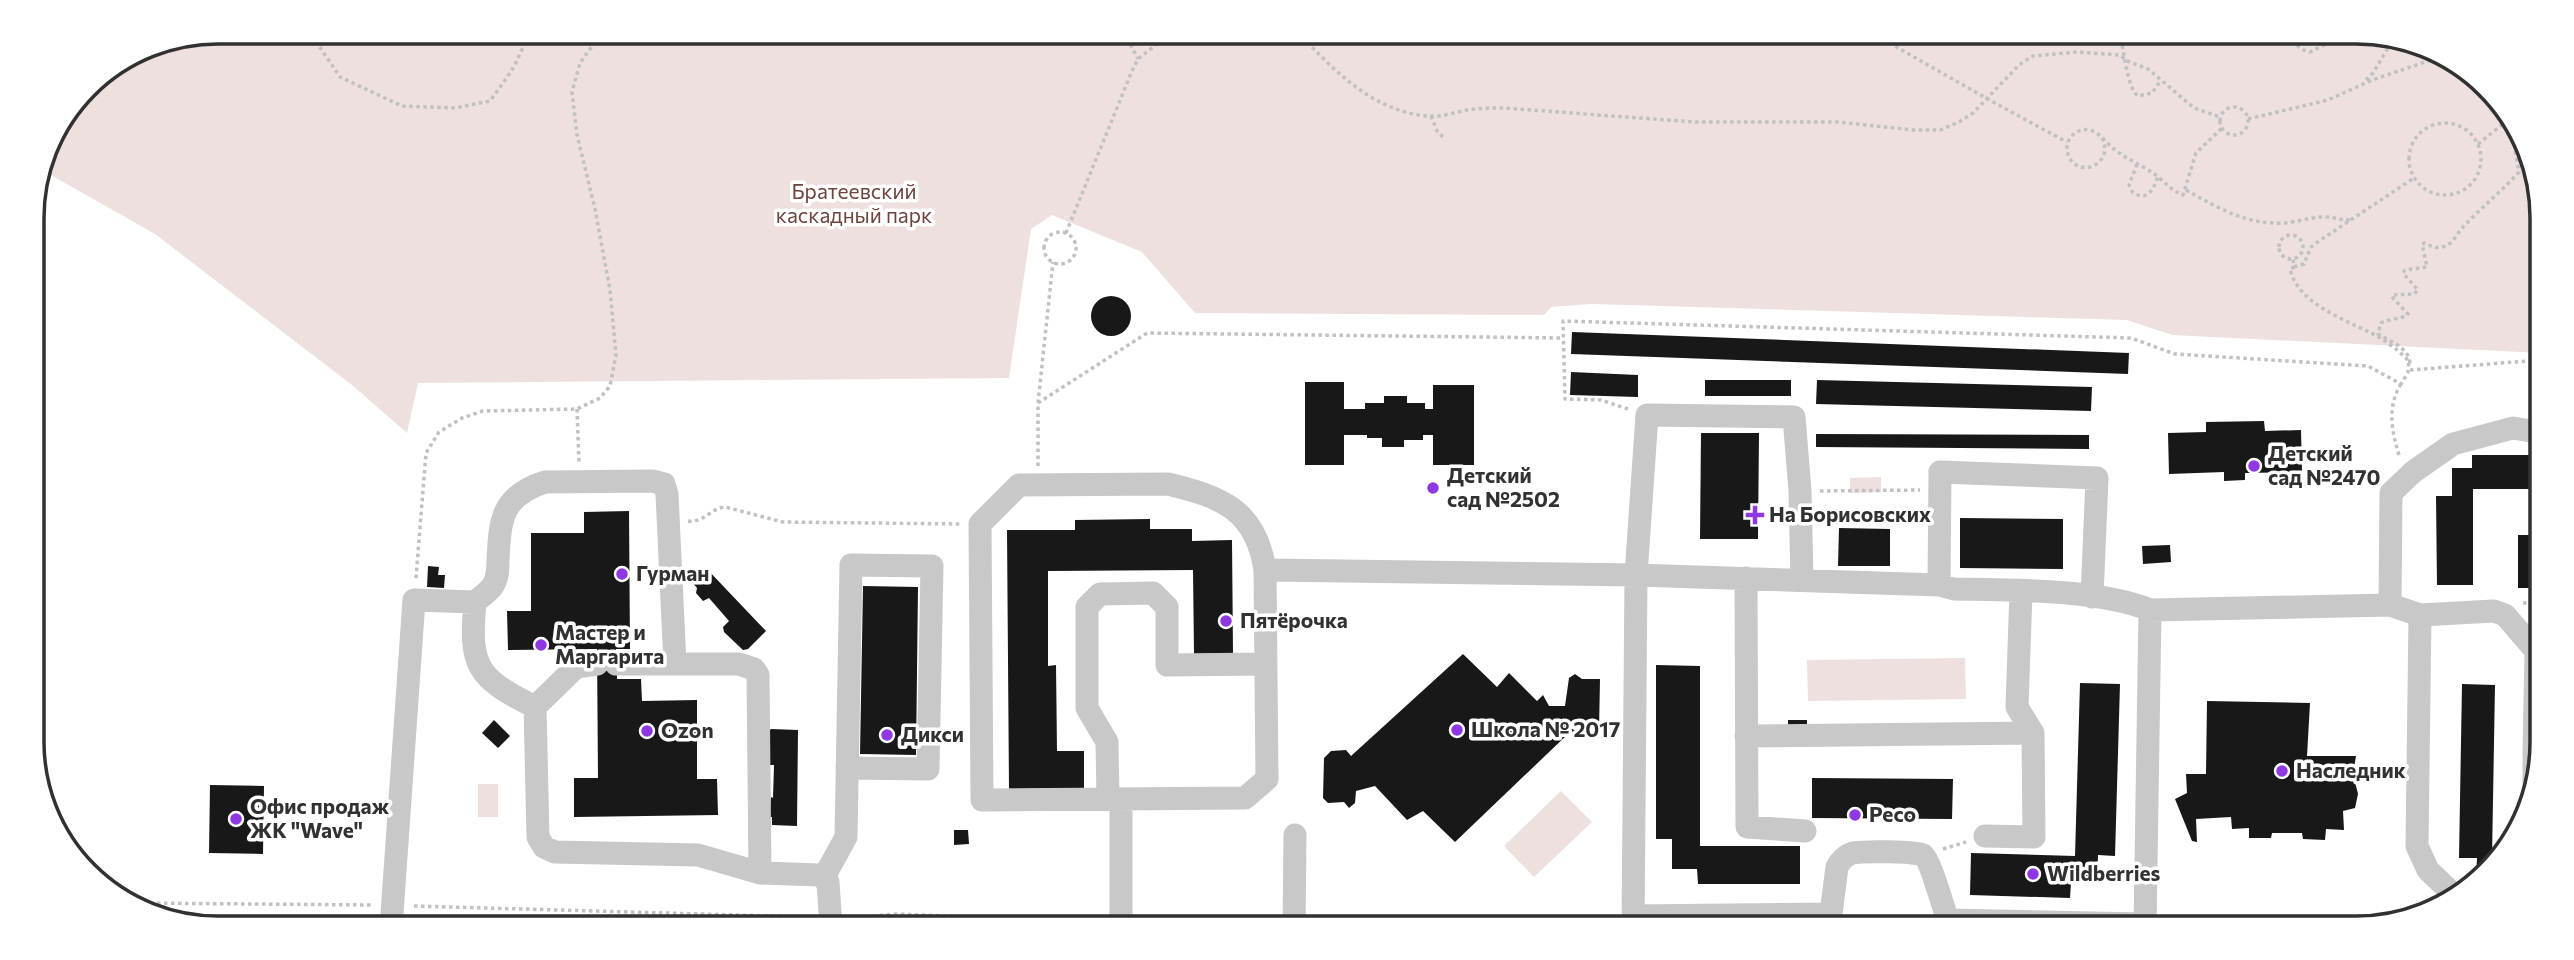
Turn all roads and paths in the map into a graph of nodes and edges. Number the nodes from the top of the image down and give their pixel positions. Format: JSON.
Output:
{"nodes":[{"id":1,"x":318,"y":44,"type":"edge"},
{"id":2,"x":524,"y":44,"type":"edge"},
{"id":3,"x":594,"y":44,"type":"edge"},
{"id":4,"x":1130,"y":44,"type":"edge"},
{"id":5,"x":1157,"y":44,"type":"edge"},
{"id":6,"x":1309,"y":44,"type":"edge"},
{"id":7,"x":1893,"y":44,"type":"edge"},
{"id":8,"x":2122,"y":44,"type":"edge"},
{"id":9,"x":2297,"y":44,"type":"edge"},
{"id":10,"x":2324,"y":44,"type":"edge"},
{"id":11,"x":2389,"y":47,"type":"edge"},
{"id":12,"x":1138,"y":59,"type":"junction"},
{"id":13,"x":2127,"y":61,"type":"junction"},
{"id":14,"x":2430,"y":61,"type":"edge"},
{"id":15,"x":2161,"y":80,"type":"junction"},
{"id":16,"x":2362,"y":84,"type":"junction"},
{"id":17,"x":1985,"y":99,"type":"junction"},
{"id":18,"x":1432,"y":116,"type":"junction"},
{"id":19,"x":2220,"y":117,"type":"junction"},
{"id":20,"x":2248,"y":118,"type":"junction"},
{"id":21,"x":2502,"y":124,"type":"edge"},
{"id":22,"x":2222,"y":128,"type":"junction"},
{"id":23,"x":1443,"y":137,"type":"dead end"},
{"id":24,"x":2102,"y":138,"type":"junction"},
{"id":25,"x":2068,"y":142,"type":"junction"},
{"id":26,"x":2478,"y":144,"type":"junction"},
{"id":27,"x":2516,"y":149,"type":"edge"},
{"id":28,"x":2137,"y":164,"type":"junction"},
{"id":29,"x":2158,"y":177,"type":"junction"},
{"id":30,"x":2414,"y":178,"type":"junction"},
{"id":31,"x":2186,"y":190,"type":"junction"},
{"id":32,"x":2350,"y":220,"type":"junction"},
{"id":33,"x":1066,"y":233,"type":"junction"},
{"id":34,"x":2292,"y":258,"type":"junction"},
{"id":35,"x":1053,"y":262,"type":"junction"},
{"id":36,"x":2294,"y":267,"type":"junction"},
{"id":37,"x":1563,"y":338,"type":"junction"},
{"id":38,"x":2530,"y":361,"type":"edge"},
{"id":39,"x":2409,"y":371,"type":"junction"},
{"id":40,"x":2401,"y":384,"type":"junction"},
{"id":41,"x":1038,"y":403,"type":"junction"},
{"id":42,"x":576,"y":409,"type":"junction"},
{"id":43,"x":1647,"y":415,"type":"junction"},
{"id":44,"x":2530,"y":431,"type":"edge"},
{"id":45,"x":2411,"y":474,"type":"junction"},
{"id":46,"x":580,"y":482,"type":"junction"},
{"id":47,"x":1038,"y":484,"type":"junction"},
{"id":48,"x":1940,"y":490,"type":"junction"},
{"id":49,"x":1800,"y":491,"type":"junction"},
{"id":50,"x":668,"y":512,"type":"junction"},
{"id":51,"x":980,"y":524,"type":"junction"},
{"id":52,"x":1265,"y":570,"type":"junction"},
{"id":53,"x":1636,"y":575,"type":"junction"},
{"id":54,"x":1746,"y":578,"type":"junction"},
{"id":55,"x":1802,"y":580,"type":"junction"},
{"id":56,"x":1939,"y":585,"type":"junction"},
{"id":57,"x":2021,"y":591,"type":"junction"},
{"id":58,"x":2092,"y":597,"type":"junction"},
{"id":59,"x":414,"y":600,"type":"junction"},
{"id":60,"x":475,"y":601,"type":"junction"},
{"id":61,"x":2516,"y":603,"type":"dead end"},
{"id":62,"x":2530,"y":603,"type":"edge"},
{"id":63,"x":2390,"y":605,"type":"junction"},
{"id":64,"x":2150,"y":610,"type":"junction"},
{"id":65,"x":2420,"y":615,"type":"junction"},
{"id":66,"x":2530,"y":644,"type":"edge"},
{"id":67,"x":676,"y":664,"type":"junction"},
{"id":68,"x":1266,"y":664,"type":"junction"},
{"id":69,"x":535,"y":707,"type":"junction"},
{"id":70,"x":2033,"y":733,"type":"junction"},
{"id":71,"x":1746,"y":736,"type":"junction"},
{"id":72,"x":848,"y":768,"type":"junction"},
{"id":73,"x":1114,"y":799,"type":"junction"},
{"id":74,"x":1805,"y":831,"type":"dead end"},
{"id":75,"x":1295,"y":835,"type":"dead end"},
{"id":76,"x":1985,"y":836,"type":"joint"},
{"id":77,"x":1923,"y":855,"type":"junction"},
{"id":78,"x":760,"y":873,"type":"junction"},
{"id":79,"x":824,"y":877,"type":"junction"},
{"id":80,"x":2448,"y":890,"type":"edge"},
{"id":81,"x":155,"y":904,"type":"edge"},
{"id":82,"x":392,"y":905,"type":"junction"},
{"id":83,"x":392,"y":916,"type":"edge"},
{"id":84,"x":660,"y":916,"type":"edge"},
{"id":85,"x":830,"y":916,"type":"edge"},
{"id":86,"x":881,"y":916,"type":"edge"},
{"id":87,"x":940,"y":916,"type":"edge"},
{"id":88,"x":1120,"y":916,"type":"edge"},
{"id":89,"x":1294,"y":916,"type":"edge"},
{"id":90,"x":1633,"y":916,"type":"edge"},
{"id":91,"x":1782,"y":916,"type":"edge"},
{"id":92,"x":1946,"y":916,"type":"edge"},
{"id":93,"x":2145,"y":916,"type":"edge"}],
"edges":[{"from":1,"to":2,"type":"path"},
{"from":3,"to":42,"type":"path"},
{"from":4,"to":12,"type":"path"},
{"from":5,"to":12,"type":"path"},
{"from":6,"to":18,"type":"path"},
{"from":7,"to":17,"type":"path"},
{"from":8,"to":13,"type":"path"},
{"from":9,"to":10,"type":"path"},
{"from":11,"to":16,"type":"path"},
{"from":12,"to":33,"type":"path"},
{"from":13,"to":15,"type":"path"},
{"from":13,"to":15,"type":"path"},
{"from":13,"to":17,"type":"path"},
{"from":14,"to":16,"type":"path"},
{"from":15,"to":19,"type":"path"},
{"from":16,"to":20,"type":"path"},
{"from":17,"to":18,"type":"path"},
{"from":17,"to":25,"type":"path"},
{"from":18,"to":23,"type":"path"},
{"from":19,"to":20,"type":"path"},
{"from":19,"to":22,"type":"path"},
{"from":20,"to":22,"type":"path"},
{"from":21,"to":26,"type":"path"},
{"from":22,"to":31,"type":"path"},
{"from":24,"to":25,"type":"path"},
{"from":24,"to":25,"type":"path"},
{"from":24,"to":28,"type":"path"},
{"from":26,"to":30,"type":"path"},
{"from":26,"to":30,"type":"path"},
{"from":27,"to":39,"type":"path"},
{"from":28,"to":29,"type":"path"},
{"from":28,"to":29,"type":"path"},
{"from":29,"to":31,"type":"path"},
{"from":30,"to":32,"type":"path"},
{"from":31,"to":32,"type":"path"},
{"from":32,"to":36,"type":"path"},
{"from":33,"to":35,"type":"path"},
{"from":33,"to":35,"type":"path"},
{"from":34,"to":34,"type":"path"},
{"from":34,"to":36,"type":"path"},
{"from":35,"to":41,"type":"path"},
{"from":36,"to":39,"type":"path"},
{"from":37,"to":40,"type":"path"},
{"from":37,"to":41,"type":"path"},
{"from":37,"to":43,"type":"path"},
{"from":38,"to":39,"type":"path"},
{"from":39,"to":40,"type":"path"},
{"from":40,"to":45,"type":"path"},
{"from":41,"to":47,"type":"path"},
{"from":42,"to":46,"type":"path"},
{"from":42,"to":59,"type":"path"},
{"from":43,"to":49,"type":"lane"},
{"from":43,"to":53,"type":"lane"},
{"from":44,"to":45,"type":"lane"},
{"from":45,"to":63,"type":"lane"},
{"from":46,"to":50,"type":"lane"},
{"from":46,"to":60,"type":"lane"},
{"from":47,"to":51,"type":"lane"},
{"from":47,"to":52,"type":"lane"},
{"from":48,"to":49,"type":"path"},
{"from":48,"to":56,"type":"lane"},
{"from":48,"to":58,"type":"lane"},
{"from":49,"to":55,"type":"lane"},
{"from":50,"to":51,"type":"path"},
{"from":50,"to":67,"type":"lane"},
{"from":51,"to":73,"type":"lane"},
{"from":52,"to":53,"type":"lane"},
{"from":52,"to":68,"type":"lane"},
{"from":53,"to":54,"type":"lane"},
{"from":53,"to":90,"type":"lane"},
{"from":54,"to":55,"type":"lane"},
{"from":54,"to":71,"type":"lane"},
{"from":55,"to":56,"type":"lane"},
{"from":56,"to":57,"type":"lane"},
{"from":57,"to":58,"type":"lane"},
{"from":57,"to":70,"type":"lane"},
{"from":58,"to":64,"type":"lane"},
{"from":59,"to":60,"type":"lane"},
{"from":59,"to":82,"type":"lane"},
{"from":60,"to":69,"type":"lane"},
{"from":61,"to":62,"type":"path"},
{"from":63,"to":64,"type":"lane"},
{"from":63,"to":65,"type":"lane"},
{"from":64,"to":93,"type":"lane"},
{"from":65,"to":66,"type":"lane"},
{"from":65,"to":80,"type":"lane"},
{"from":67,"to":69,"type":"lane"},
{"from":67,"to":78,"type":"lane"},
{"from":68,"to":73,"type":"lane"},
{"from":68,"to":73,"type":"lane"},
{"from":69,"to":78,"type":"lane"},
{"from":70,"to":71,"type":"lane"},
{"from":70,"to":76,"type":"lane"},
{"from":71,"to":74,"type":"lane"},
{"from":72,"to":72,"type":"lane"},
{"from":72,"to":79,"type":"lane"},
{"from":73,"to":88,"type":"lane"},
{"from":75,"to":89,"type":"lane"},
{"from":76,"to":77,"type":"path"},
{"from":77,"to":91,"type":"lane"},
{"from":77,"to":92,"type":"lane"},
{"from":78,"to":79,"type":"lane"},
{"from":79,"to":85,"type":"lane"},
{"from":81,"to":82,"type":"path"},
{"from":82,"to":83,"type":"lane"},
{"from":82,"to":84,"type":"path"},
{"from":86,"to":87,"type":"path"}]}
